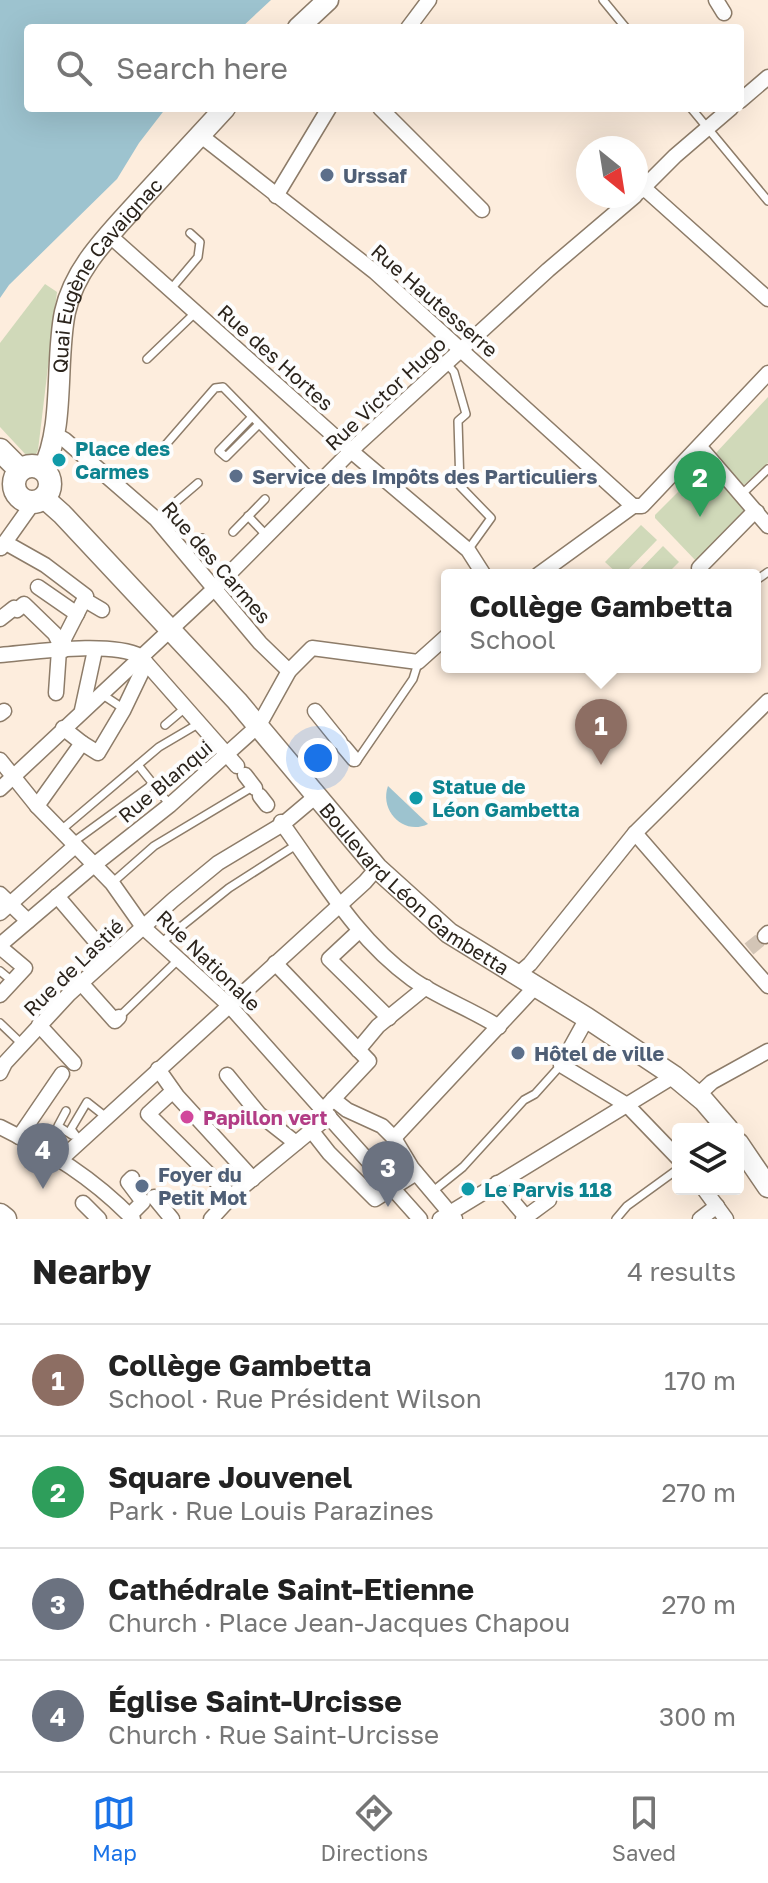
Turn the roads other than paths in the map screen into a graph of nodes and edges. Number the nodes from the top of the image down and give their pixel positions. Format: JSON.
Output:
{"nodes":[{"id":1,"x":328,"y":0,"type":"edge"},
{"id":2,"x":429,"y":0,"type":"edge"},
{"id":3,"x":603,"y":0,"type":"edge"},
{"id":4,"x":302,"y":24,"type":"edge"},
{"id":5,"x":411,"y":24,"type":"edge"},
{"id":6,"x":623,"y":24,"type":"edge"},
{"id":7,"x":768,"y":77,"type":"edge"},
{"id":8,"x":744,"y":98,"type":"edge"},
{"id":9,"x":221,"y":112,"type":"edge"},
{"id":10,"x":327,"y":112,"type":"edge"},
{"id":11,"x":384,"y":112,"type":"edge"},
{"id":12,"x":694,"y":112,"type":"edge"},
{"id":13,"x":726,"y":112,"type":"edge"},
{"id":14,"x":707,"y":128,"type":"junction"},
{"id":15,"x":200,"y":135,"type":"junction"},
{"id":16,"x":648,"y":184,"type":"edge"},
{"id":17,"x":276,"y":196,"type":"junction"},
{"id":18,"x":648,"y":201,"type":"edge"},
{"id":19,"x":768,"y":201,"type":"edge"},
{"id":20,"x":620,"y":208,"type":"edge"},
{"id":21,"x":482,"y":210,"type":"dead end"},
{"id":22,"x":190,"y":233,"type":"dead end"},
{"id":23,"x":109,"y":235,"type":"junction"},
{"id":24,"x":171,"y":289,"type":"junction"},
{"id":25,"x":768,"y":299,"type":"edge"},
{"id":26,"x":196,"y":311,"type":"junction"},
{"id":27,"x":460,"y":349,"type":"junction"},
{"id":28,"x":147,"y":359,"type":"dead end"},
{"id":29,"x":446,"y":363,"type":"junction"},
{"id":30,"x":768,"y":373,"type":"edge"},
{"id":31,"x":251,"y":418,"type":"junction"},
{"id":32,"x":258,"y":425,"type":"junction"},
{"id":33,"x":54,"y":434,"type":"junction"},
{"id":34,"x":700,"y":447,"type":"junction"},
{"id":35,"x":162,"y":449,"type":"dead end"},
{"id":36,"x":0,"y":450,"type":"edge"},
{"id":37,"x":351,"y":451,"type":"junction"},
{"id":38,"x":43,"y":469,"type":"junction"},
{"id":39,"x":768,"y":469,"type":"edge"},
{"id":40,"x":20,"y":470,"type":"junction"},
{"id":41,"x":198,"y":483,"type":"dead end"},
{"id":42,"x":318,"y":484,"type":"junction"},
{"id":43,"x":742,"y":494,"type":"junction"},
{"id":44,"x":265,"y":499,"type":"dead end"},
{"id":45,"x":24,"y":501,"type":"edge"},
{"id":46,"x":633,"y":506,"type":"junction"},
{"id":47,"x":757,"y":512,"type":"junction"},
{"id":48,"x":248,"y":516,"type":"junction"},
{"id":49,"x":156,"y":519,"type":"junction"},
{"id":50,"x":768,"y":526,"type":"edge"},
{"id":51,"x":233,"y":532,"type":"dead end"},
{"id":52,"x":266,"y":535,"type":"junction"},
{"id":53,"x":202,"y":538,"type":"dead end"},
{"id":54,"x":3,"y":546,"type":"edge"},
{"id":55,"x":468,"y":550,"type":"junction"},
{"id":56,"x":186,"y":554,"type":"junction"},
{"id":57,"x":699,"y":568,"type":"dead end"},
{"id":58,"x":480,"y":569,"type":"edge"},
{"id":59,"x":546,"y":569,"type":"edge"},
{"id":60,"x":38,"y":587,"type":"dead end"},
{"id":61,"x":214,"y":589,"type":"junction"},
{"id":62,"x":85,"y":600,"type":"junction"},
{"id":63,"x":102,"y":610,"type":"dead end"},
{"id":64,"x":77,"y":614,"type":"junction"},
{"id":65,"x":0,"y":619,"type":"edge"},
{"id":66,"x":170,"y":628,"type":"junction"},
{"id":67,"x":441,"y":641,"type":"edge"},
{"id":68,"x":61,"y":650,"type":"junction"},
{"id":69,"x":95,"y":650,"type":"junction"},
{"id":70,"x":0,"y":655,"type":"edge"},
{"id":71,"x":143,"y":660,"type":"junction"},
{"id":72,"x":418,"y":662,"type":"junction"},
{"id":73,"x":285,"y":667,"type":"junction"},
{"id":74,"x":56,"y":693,"type":"dead end"},
{"id":75,"x":100,"y":693,"type":"junction"},
{"id":76,"x":768,"y":701,"type":"edge"},
{"id":77,"x":186,"y":707,"type":"junction"},
{"id":78,"x":124,"y":709,"type":"junction"},
{"id":79,"x":82,"y":710,"type":"junction"},
{"id":80,"x":315,"y":711,"type":"dead end"},
{"id":81,"x":200,"y":723,"type":"junction"},
{"id":82,"x":165,"y":725,"type":"dead end"},
{"id":83,"x":259,"y":725,"type":"junction"},
{"id":84,"x":63,"y":728,"type":"junction"},
{"id":85,"x":82,"y":743,"type":"junction"},
{"id":86,"x":0,"y":760,"type":"edge"},
{"id":87,"x":355,"y":760,"type":"joint"},
{"id":88,"x":138,"y":765,"type":"junction"},
{"id":89,"x":14,"y":776,"type":"junction"},
{"id":90,"x":249,"y":782,"type":"junction"},
{"id":91,"x":153,"y":784,"type":"junction"},
{"id":92,"x":0,"y":789,"type":"edge"},
{"id":93,"x":315,"y":797,"type":"junction"},
{"id":94,"x":170,"y":805,"type":"junction"},
{"id":95,"x":37,"y":806,"type":"junction"},
{"id":96,"x":282,"y":823,"type":"junction"},
{"id":97,"x":60,"y":832,"type":"junction"},
{"id":98,"x":635,"y":833,"type":"junction"},
{"id":99,"x":73,"y":845,"type":"junction"},
{"id":100,"x":296,"y":845,"type":"junction"},
{"id":101,"x":94,"y":865,"type":"junction"},
{"id":102,"x":377,"y":868,"type":"junction"},
{"id":103,"x":112,"y":883,"type":"junction"},
{"id":104,"x":57,"y":896,"type":"junction"},
{"id":105,"x":4,"y":902,"type":"edge"},
{"id":106,"x":338,"y":904,"type":"junction"},
{"id":107,"x":28,"y":921,"type":"junction"},
{"id":108,"x":143,"y":927,"type":"junction"},
{"id":109,"x":359,"y":931,"type":"junction"},
{"id":110,"x":162,"y":942,"type":"junction"},
{"id":111,"x":0,"y":946,"type":"edge"},
{"id":112,"x":109,"y":957,"type":"junction"},
{"id":113,"x":179,"y":959,"type":"junction"},
{"id":114,"x":275,"y":963,"type":"junction"},
{"id":115,"x":0,"y":971,"type":"edge"},
{"id":116,"x":516,"y":976,"type":"junction"},
{"id":117,"x":12,"y":981,"type":"junction"},
{"id":118,"x":81,"y":983,"type":"junction"},
{"id":119,"x":768,"y":986,"type":"edge"},
{"id":120,"x":426,"y":987,"type":"junction"},
{"id":121,"x":535,"y":987,"type":"junction"},
{"id":122,"x":0,"y":995,"type":"edge"},
{"id":123,"x":229,"y":1005,"type":"junction"},
{"id":124,"x":119,"y":1017,"type":"joint"},
{"id":125,"x":389,"y":1018,"type":"junction"},
{"id":126,"x":587,"y":1018,"type":"junction"},
{"id":127,"x":0,"y":1023,"type":"edge"},
{"id":128,"x":39,"y":1025,"type":"junction"},
{"id":129,"x":499,"y":1027,"type":"junction"},
{"id":130,"x":23,"y":1045,"type":"junction"},
{"id":131,"x":358,"y":1050,"type":"junction"},
{"id":132,"x":768,"y":1051,"type":"edge"},
{"id":133,"x":74,"y":1063,"type":"dead end"},
{"id":134,"x":2,"y":1064,"type":"edge"},
{"id":135,"x":561,"y":1065,"type":"junction"},
{"id":136,"x":158,"y":1069,"type":"junction"},
{"id":137,"x":62,"y":1074,"type":"dead end"},
{"id":138,"x":227,"y":1075,"type":"dead end"},
{"id":139,"x":674,"y":1076,"type":"junction"},
{"id":140,"x":173,"y":1091,"type":"junction"},
{"id":141,"x":698,"y":1095,"type":"junction"},
{"id":142,"x":627,"y":1105,"type":"junction"},
{"id":143,"x":328,"y":1108,"type":"junction"},
{"id":144,"x":66,"y":1111,"type":"dead end"},
{"id":145,"x":106,"y":1117,"type":"junction"},
{"id":146,"x":723,"y":1123,"type":"edge"},
{"id":147,"x":0,"y":1127,"type":"edge"},
{"id":148,"x":311,"y":1130,"type":"junction"},
{"id":149,"x":19,"y":1137,"type":"junction"},
{"id":150,"x":394,"y":1138,"type":"junction"},
{"id":151,"x":80,"y":1141,"type":"junction"},
{"id":152,"x":296,"y":1143,"type":"junction"},
{"id":153,"x":672,"y":1152,"type":"edge"},
{"id":154,"x":744,"y":1152,"type":"edge"},
{"id":155,"x":60,"y":1160,"type":"junction"},
{"id":156,"x":416,"y":1173,"type":"junction"},
{"id":157,"x":672,"y":1173,"type":"edge"},
{"id":158,"x":132,"y":1178,"type":"dead end"},
{"id":159,"x":253,"y":1179,"type":"junction"},
{"id":160,"x":497,"y":1183,"type":"junction"},
{"id":161,"x":768,"y":1187,"type":"edge"},
{"id":162,"x":394,"y":1189,"type":"junction"},
{"id":163,"x":432,"y":1193,"type":"junction"},
{"id":164,"x":709,"y":1195,"type":"edge"},
{"id":165,"x":232,"y":1197,"type":"junction"},
{"id":166,"x":549,"y":1200,"type":"dead end"},
{"id":167,"x":157,"y":1201,"type":"dead end"},
{"id":168,"x":83,"y":1203,"type":"dead end"},
{"id":169,"x":722,"y":1212,"type":"edge"},
{"id":170,"x":127,"y":1213,"type":"edge"},
{"id":171,"x":0,"y":1215,"type":"edge"},
{"id":172,"x":448,"y":1217,"type":"edge"},
{"id":173,"x":524,"y":1218,"type":"edge"},
{"id":174,"x":5,"y":1219,"type":"edge"},
{"id":175,"x":102,"y":1219,"type":"edge"},
{"id":176,"x":172,"y":1219,"type":"edge"},
{"id":177,"x":211,"y":1219,"type":"edge"},
{"id":178,"x":420,"y":1219,"type":"edge"},
{"id":179,"x":616,"y":1219,"type":"edge"},
{"id":180,"x":700,"y":1219,"type":"edge"}],
"edges":[{"from":1,"to":4,"type":"main road"},
{"from":2,"to":5,"type":"street"},
{"from":3,"to":6,"type":"lane"},
{"from":7,"to":8,"type":"street"},
{"from":9,"to":15,"type":"main road","name":"Quai Eugène Cavaignac"},
{"from":10,"to":17,"type":"street"},
{"from":11,"to":21,"type":"street"},
{"from":12,"to":14,"type":"lane"},
{"from":13,"to":14,"type":"street","name":"Rue Victor Hugo"},
{"from":14,"to":16,"type":"street","name":"Rue Victor Hugo"},
{"from":14,"to":19,"type":"lane"},
{"from":15,"to":17,"type":"street","name":"Rue Hautesserre"},
{"from":15,"to":23,"type":"main road","name":"Quai Eugène Cavaignac"},
{"from":17,"to":27,"type":"street","name":"Rue Hautesserre"},
{"from":18,"to":25,"type":"street"},
{"from":20,"to":27,"type":"street","name":"Rue Victor Hugo"},
{"from":22,"to":24,"type":"lane"},
{"from":23,"to":24,"type":"street","name":"Rue des Hortes"},
{"from":23,"to":33,"type":"main road","name":"Quai Eugène Cavaignac"},
{"from":24,"to":26,"type":"street","name":"Rue des Hortes"},
{"from":26,"to":28,"type":"lane"},
{"from":26,"to":37,"type":"street","name":"Rue des Hortes"},
{"from":27,"to":29,"type":"street","name":"Rue Victor Hugo"},
{"from":27,"to":46,"type":"street","name":"Rue Hautesserre"},
{"from":29,"to":37,"type":"street","name":"Rue Victor Hugo"},
{"from":29,"to":55,"type":"lane"},
{"from":30,"to":34,"type":"street"},
{"from":31,"to":32,"type":"lane"},
{"from":31,"to":32,"type":"lane"},
{"from":31,"to":35,"type":"lane"},
{"from":32,"to":42,"type":"lane"},
{"from":33,"to":38,"type":"main road","name":"Quai Eugène Cavaignac"},
{"from":33,"to":49,"type":"street","name":"Rue des Carmes"},
{"from":34,"to":43,"type":"street"},
{"from":34,"to":46,"type":"street"},
{"from":36,"to":40,"type":"main road"},
{"from":37,"to":42,"type":"street","name":"Rue Victor Hugo"},
{"from":37,"to":55,"type":"street","name":"Rue des Hortes"},
{"from":38,"to":40,"type":"main road"},
{"from":38,"to":45,"type":"main road"},
{"from":39,"to":43,"type":"lane"},
{"from":40,"to":45,"type":"main road"},
{"from":41,"to":49,"type":"lane"},
{"from":42,"to":52,"type":"street","name":"Rue Victor Hugo"},
{"from":43,"to":47,"type":"street"},
{"from":44,"to":48,"type":"lane"},
{"from":45,"to":54,"type":"street"},
{"from":45,"to":66,"type":"main road","name":"Boulevard Léon Gambetta"},
{"from":46,"to":59,"type":"street"},
{"from":47,"to":50,"type":"street"},
{"from":47,"to":57,"type":"street"},
{"from":48,"to":51,"type":"lane"},
{"from":48,"to":52,"type":"lane"},
{"from":49,"to":56,"type":"street","name":"Rue des Carmes"},
{"from":52,"to":61,"type":"street","name":"Rue Victor Hugo"},
{"from":53,"to":56,"type":"lane"},
{"from":54,"to":62,"type":"street"},
{"from":55,"to":58,"type":"street","name":"Rue des Hortes"},
{"from":56,"to":61,"type":"street","name":"Rue des Carmes"},
{"from":60,"to":64,"type":"street"},
{"from":61,"to":66,"type":"street","name":"Rue Victor Hugo"},
{"from":61,"to":73,"type":"street","name":"Rue des Carmes"},
{"from":62,"to":63,"type":"street"},
{"from":62,"to":64,"type":"street"},
{"from":64,"to":68,"type":"street"},
{"from":65,"to":68,"type":"street"},
{"from":66,"to":71,"type":"street","name":"Rue Victor Hugo"},
{"from":66,"to":83,"type":"main road","name":"Boulevard Léon Gambetta"},
{"from":67,"to":72,"type":"street"},
{"from":68,"to":69,"type":"street"},
{"from":68,"to":70,"type":"street"},
{"from":68,"to":74,"type":"street"},
{"from":69,"to":71,"type":"street"},
{"from":69,"to":79,"type":"street"},
{"from":71,"to":75,"type":"street","name":"Rue Victor Hugo"},
{"from":71,"to":77,"type":"street"},
{"from":71,"to":78,"type":"street"},
{"from":72,"to":73,"type":"street","name":"Rue Blanqui"},
{"from":72,"to":87,"type":"lane"},
{"from":73,"to":83,"type":"street","name":"Rue Blanqui"},
{"from":75,"to":78,"type":"lane"},
{"from":75,"to":79,"type":"street","name":"Rue Victor Hugo"},
{"from":76,"to":98,"type":"street"},
{"from":77,"to":81,"type":"street"},
{"from":77,"to":82,"type":"lane"},
{"from":78,"to":85,"type":"street"},
{"from":79,"to":84,"type":"street","name":"Rue Victor Hugo"},
{"from":80,"to":87,"type":"street"},
{"from":81,"to":88,"type":"lane"},
{"from":81,"to":90,"type":"street"},
{"from":83,"to":90,"type":"street","name":"Rue Blanqui"},
{"from":83,"to":93,"type":"main road","name":"Boulevard Léon Gambetta"},
{"from":84,"to":85,"type":"street"},
{"from":84,"to":89,"type":"street","name":"Rue Victor Hugo"},
{"from":85,"to":95,"type":"street"},
{"from":86,"to":89,"type":"street","name":"Rue Nationale"},
{"from":88,"to":91,"type":"lane"},
{"from":88,"to":97,"type":"lane"},
{"from":89,"to":92,"type":"street","name":"Rue Victor Hugo"},
{"from":89,"to":95,"type":"street","name":"Rue Nationale"},
{"from":90,"to":94,"type":"street","name":"Rue Blanqui"},
{"from":90,"to":103,"type":"lane"},
{"from":91,"to":94,"type":"lane"},
{"from":91,"to":99,"type":"lane"},
{"from":93,"to":96,"type":"street","name":"Rue de Lastié"},
{"from":93,"to":102,"type":"main road","name":"Boulevard Léon Gambetta"},
{"from":94,"to":101,"type":"street","name":"Rue Blanqui"},
{"from":95,"to":97,"type":"street","name":"Rue Nationale"},
{"from":96,"to":100,"type":"street"},
{"from":96,"to":108,"type":"street","name":"Rue de Lastié"},
{"from":97,"to":99,"type":"street","name":"Rue Nationale"},
{"from":98,"to":116,"type":"street"},
{"from":98,"to":119,"type":"street"},
{"from":99,"to":101,"type":"street","name":"Rue Nationale"},
{"from":99,"to":105,"type":"street"},
{"from":100,"to":106,"type":"street"},
{"from":100,"to":110,"type":"lane"},
{"from":101,"to":103,"type":"street","name":"Rue Nationale"},
{"from":101,"to":104,"type":"street","name":"Rue Blanqui"},
{"from":102,"to":106,"type":"street"},
{"from":102,"to":116,"type":"main road","name":"Boulevard Léon Gambetta"},
{"from":103,"to":108,"type":"street","name":"Rue Nationale"},
{"from":104,"to":107,"type":"street","name":"Rue Blanqui"},
{"from":104,"to":112,"type":"street"},
{"from":105,"to":107,"type":"street"},
{"from":106,"to":109,"type":"street"},
{"from":106,"to":114,"type":"street"},
{"from":107,"to":111,"type":"street","name":"Rue Blanqui"},
{"from":108,"to":110,"type":"street","name":"Rue Nationale"},
{"from":108,"to":112,"type":"street","name":"Rue de Lastié"},
{"from":109,"to":120,"type":"street"},
{"from":109,"to":125,"type":"street"},
{"from":110,"to":113,"type":"street","name":"Rue Nationale"},
{"from":111,"to":117,"type":"street"},
{"from":112,"to":118,"type":"street","name":"Rue de Lastié"},
{"from":113,"to":123,"type":"street","name":"Rue Nationale"},
{"from":113,"to":124,"type":"lane"},
{"from":114,"to":123,"type":"street"},
{"from":114,"to":131,"type":"street"},
{"from":115,"to":117,"type":"lane"},
{"from":116,"to":121,"type":"main road","name":"Boulevard Léon Gambetta"},
{"from":117,"to":122,"type":"street"},
{"from":118,"to":124,"type":"street"},
{"from":118,"to":128,"type":"street","name":"Rue de Lastié"},
{"from":120,"to":125,"type":"street"},
{"from":120,"to":129,"type":"street"},
{"from":121,"to":126,"type":"main road","name":"Boulevard Léon Gambetta"},
{"from":121,"to":129,"type":"street"},
{"from":123,"to":136,"type":"street"},
{"from":123,"to":143,"type":"street","name":"Rue Nationale"},
{"from":125,"to":131,"type":"street"},
{"from":126,"to":135,"type":"street"},
{"from":126,"to":139,"type":"main road","name":"Boulevard Léon Gambetta"},
{"from":127,"to":130,"type":"lane"},
{"from":128,"to":130,"type":"street","name":"Rue de Lastié"},
{"from":128,"to":133,"type":"street"},
{"from":129,"to":150,"type":"street"},
{"from":130,"to":134,"type":"street","name":"Rue de Lastié"},
{"from":131,"to":143,"type":"street"},
{"from":132,"to":141,"type":"street"},
{"from":135,"to":142,"type":"street"},
{"from":135,"to":163,"type":"lane"},
{"from":136,"to":140,"type":"street"},
{"from":136,"to":145,"type":"street"},
{"from":137,"to":149,"type":"street"},
{"from":138,"to":152,"type":"street"},
{"from":139,"to":141,"type":"main road","name":"Boulevard Léon Gambetta"},
{"from":139,"to":142,"type":"street"},
{"from":140,"to":159,"type":"street"},
{"from":140,"to":165,"type":"street"},
{"from":141,"to":146,"type":"main road","name":"Boulevard Léon Gambetta"},
{"from":142,"to":153,"type":"street"},
{"from":142,"to":160,"type":"street"},
{"from":143,"to":148,"type":"street"},
{"from":143,"to":150,"type":"street"},
{"from":143,"to":162,"type":"street","name":"Rue Nationale"},
{"from":144,"to":151,"type":"lane"},
{"from":145,"to":151,"type":"street"},
{"from":145,"to":151,"type":"lane"},
{"from":147,"to":149,"type":"street"},
{"from":148,"to":152,"type":"street"},
{"from":148,"to":162,"type":"street"},
{"from":149,"to":155,"type":"street"},
{"from":150,"to":156,"type":"street"},
{"from":151,"to":155,"type":"street"},
{"from":152,"to":159,"type":"street"},
{"from":154,"to":161,"type":"main road"},
{"from":155,"to":170,"type":"street"},
{"from":156,"to":162,"type":"street"},
{"from":156,"to":163,"type":"street"},
{"from":157,"to":179,"type":"lane"},
{"from":158,"to":170,"type":"street"},
{"from":159,"to":165,"type":"street"},
{"from":160,"to":172,"type":"street"},
{"from":160,"to":173,"type":"street"},
{"from":162,"to":178,"type":"street","name":"Rue Nationale"},
{"from":163,"to":172,"type":"street"},
{"from":164,"to":169,"type":"street"},
{"from":165,"to":177,"type":"street"},
{"from":166,"to":173,"type":"street"},
{"from":167,"to":176,"type":"street"},
{"from":168,"to":175,"type":"street"},
{"from":169,"to":180,"type":"street"},
{"from":170,"to":175,"type":"street"},
{"from":171,"to":174,"type":"main road"}]}
